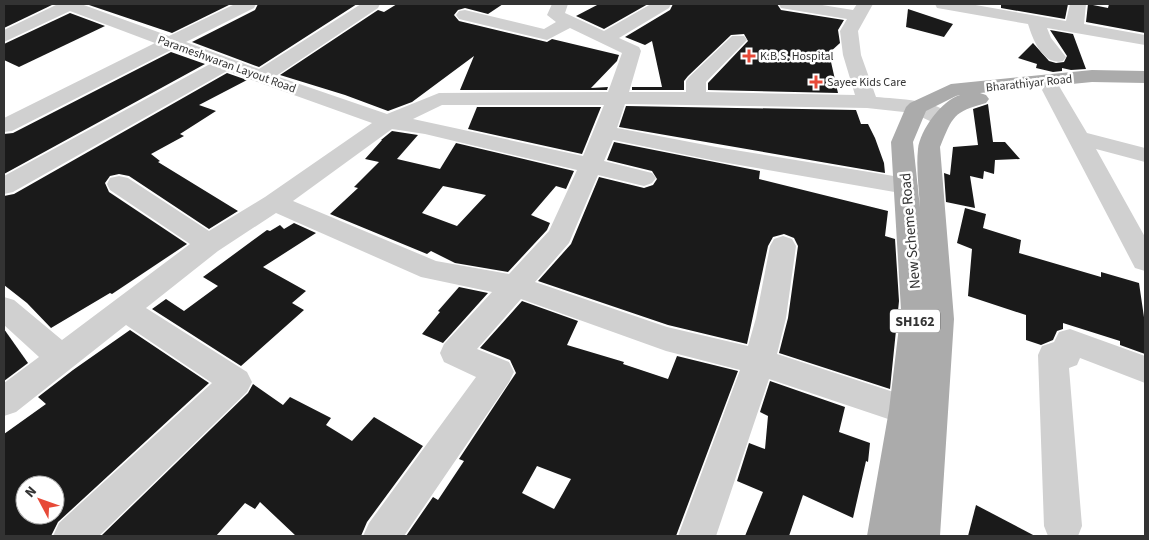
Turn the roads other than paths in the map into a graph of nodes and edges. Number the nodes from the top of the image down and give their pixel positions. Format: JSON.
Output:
{"nodes":[{"id":1,"x":248,"y":4,"type":"edge"},
{"id":2,"x":372,"y":4,"type":"edge"},
{"id":3,"x":560,"y":4,"type":"edge"},
{"id":4,"x":663,"y":4,"type":"edge"},
{"id":5,"x":787,"y":4,"type":"edge"},
{"id":6,"x":943,"y":4,"type":"edge"},
{"id":7,"x":1078,"y":4,"type":"edge"},
{"id":8,"x":68,"y":5,"type":"edge"},
{"id":9,"x":977,"y":7,"type":"edge"},
{"id":10,"x":861,"y":10,"type":"edge"},
{"id":11,"x":465,"y":15,"type":"dead end"},
{"id":12,"x":570,"y":21,"type":"junction"},
{"id":13,"x":1036,"y":21,"type":"junction"},
{"id":14,"x":1074,"y":28,"type":"junction"},
{"id":15,"x":4,"y":37,"type":"edge"},
{"id":16,"x":605,"y":38,"type":"junction"},
{"id":17,"x":738,"y":40,"type":"dead end"},
{"id":18,"x":1145,"y":40,"type":"edge"},
{"id":19,"x":171,"y":44,"type":"junction"},
{"id":20,"x":1056,"y":57,"type":"dead end"},
{"id":21,"x":225,"y":64,"type":"junction"},
{"id":22,"x":261,"y":77,"type":"junction"},
{"id":23,"x":1145,"y":77,"type":"edge"},
{"id":24,"x":1145,"y":88,"type":"edge"},
{"id":25,"x":1052,"y":90,"type":"junction"},
{"id":26,"x":696,"y":98,"type":"junction"},
{"id":27,"x":614,"y":99,"type":"junction"},
{"id":28,"x":867,"y":102,"type":"junction"},
{"id":29,"x":929,"y":112,"type":"junction"},
{"id":30,"x":388,"y":122,"type":"junction"},
{"id":31,"x":4,"y":126,"type":"edge"},
{"id":32,"x":604,"y":132,"type":"junction"},
{"id":33,"x":1078,"y":138,"type":"junction"},
{"id":34,"x":1145,"y":155,"type":"edge"},
{"id":35,"x":590,"y":165,"type":"junction"},
{"id":36,"x":644,"y":178,"type":"dead end"},
{"id":37,"x":119,"y":184,"type":"dead end"},
{"id":38,"x":4,"y":186,"type":"edge"},
{"id":39,"x":906,"y":186,"type":"junction"},
{"id":40,"x":274,"y":203,"type":"junction"},
{"id":41,"x":209,"y":244,"type":"junction"},
{"id":42,"x":783,"y":246,"type":"dead end"},
{"id":43,"x":1145,"y":261,"type":"edge"},
{"id":44,"x":516,"y":286,"type":"junction"},
{"id":45,"x":4,"y":308,"type":"edge"},
{"id":46,"x":125,"y":308,"type":"junction"},
{"id":47,"x":61,"y":357,"type":"junction"},
{"id":48,"x":759,"y":362,"type":"junction"},
{"id":49,"x":1145,"y":370,"type":"edge"},
{"id":50,"x":4,"y":402,"type":"edge"},
{"id":51,"x":906,"y":410,"type":"junction"},
{"id":52,"x":1063,"y":526,"type":"dead end"},
{"id":53,"x":72,"y":536,"type":"edge"},
{"id":54,"x":382,"y":536,"type":"edge"},
{"id":55,"x":697,"y":536,"type":"edge"},
{"id":56,"x":886,"y":536,"type":"edge"},
{"id":57,"x":921,"y":536,"type":"edge"}],
"edges":[{"from":1,"to":19,"type":"street"},
{"from":2,"to":22,"type":"street"},
{"from":3,"to":12,"type":"street"},
{"from":4,"to":16,"type":"street"},
{"from":5,"to":10,"type":"street"},
{"from":6,"to":9,"type":"street"},
{"from":7,"to":14,"type":"street"},
{"from":8,"to":15,"type":"street"},
{"from":8,"to":19,"type":"street","name":"Parameshwaran Layout Road"},
{"from":9,"to":13,"type":"street"},
{"from":10,"to":28,"type":"street"},
{"from":11,"to":12,"type":"street"},
{"from":12,"to":16,"type":"street"},
{"from":13,"to":14,"type":"street"},
{"from":13,"to":20,"type":"street"},
{"from":14,"to":18,"type":"street"},
{"from":16,"to":27,"type":"street"},
{"from":17,"to":26,"type":"street"},
{"from":19,"to":21,"type":"street","name":"Parameshwaran Layout Road"},
{"from":19,"to":31,"type":"street"},
{"from":21,"to":22,"type":"street","name":"Parameshwaran Layout Road"},
{"from":21,"to":38,"type":"street"},
{"from":22,"to":30,"type":"street","name":"Parameshwaran Layout Road"},
{"from":23,"to":29,"type":"main road","name":"Bharathiyar Road"},
{"from":24,"to":25,"type":"main road","name":"Bharathiyar Road","number":"SH162"},
{"from":25,"to":29,"type":"main road","name":"Bharathiyar Road","number":"SH162"},
{"from":25,"to":33,"type":"street"},
{"from":26,"to":27,"type":"street"},
{"from":26,"to":28,"type":"street"},
{"from":27,"to":30,"type":"street"},
{"from":27,"to":32,"type":"street"},
{"from":28,"to":29,"type":"street"},
{"from":29,"to":39,"type":"main road","name":"New Scheme Road","number":"SH162"},
{"from":29,"to":57,"type":"main road","name":"New Scheme Road","number":"SH162"},
{"from":30,"to":35,"type":"street","name":"Parameshwaran Layout Road"},
{"from":30,"to":40,"type":"street"},
{"from":32,"to":35,"type":"street"},
{"from":32,"to":39,"type":"street"},
{"from":33,"to":34,"type":"street"},
{"from":33,"to":43,"type":"street"},
{"from":35,"to":36,"type":"street","name":"Parameshwaran Layout Road"},
{"from":35,"to":44,"type":"street"},
{"from":37,"to":41,"type":"street"},
{"from":39,"to":51,"type":"main road","name":"New Scheme Road","number":"SH162"},
{"from":40,"to":41,"type":"street"},
{"from":40,"to":44,"type":"street"},
{"from":41,"to":46,"type":"street"},
{"from":42,"to":48,"type":"street"},
{"from":44,"to":48,"type":"street"},
{"from":44,"to":54,"type":"street"},
{"from":45,"to":47,"type":"street"},
{"from":46,"to":47,"type":"street"},
{"from":46,"to":53,"type":"street"},
{"from":47,"to":50,"type":"street"},
{"from":48,"to":51,"type":"street"},
{"from":48,"to":55,"type":"street"},
{"from":49,"to":52,"type":"street"},
{"from":51,"to":56,"type":"main road","name":"New Scheme Road","number":"SH162"}]}
